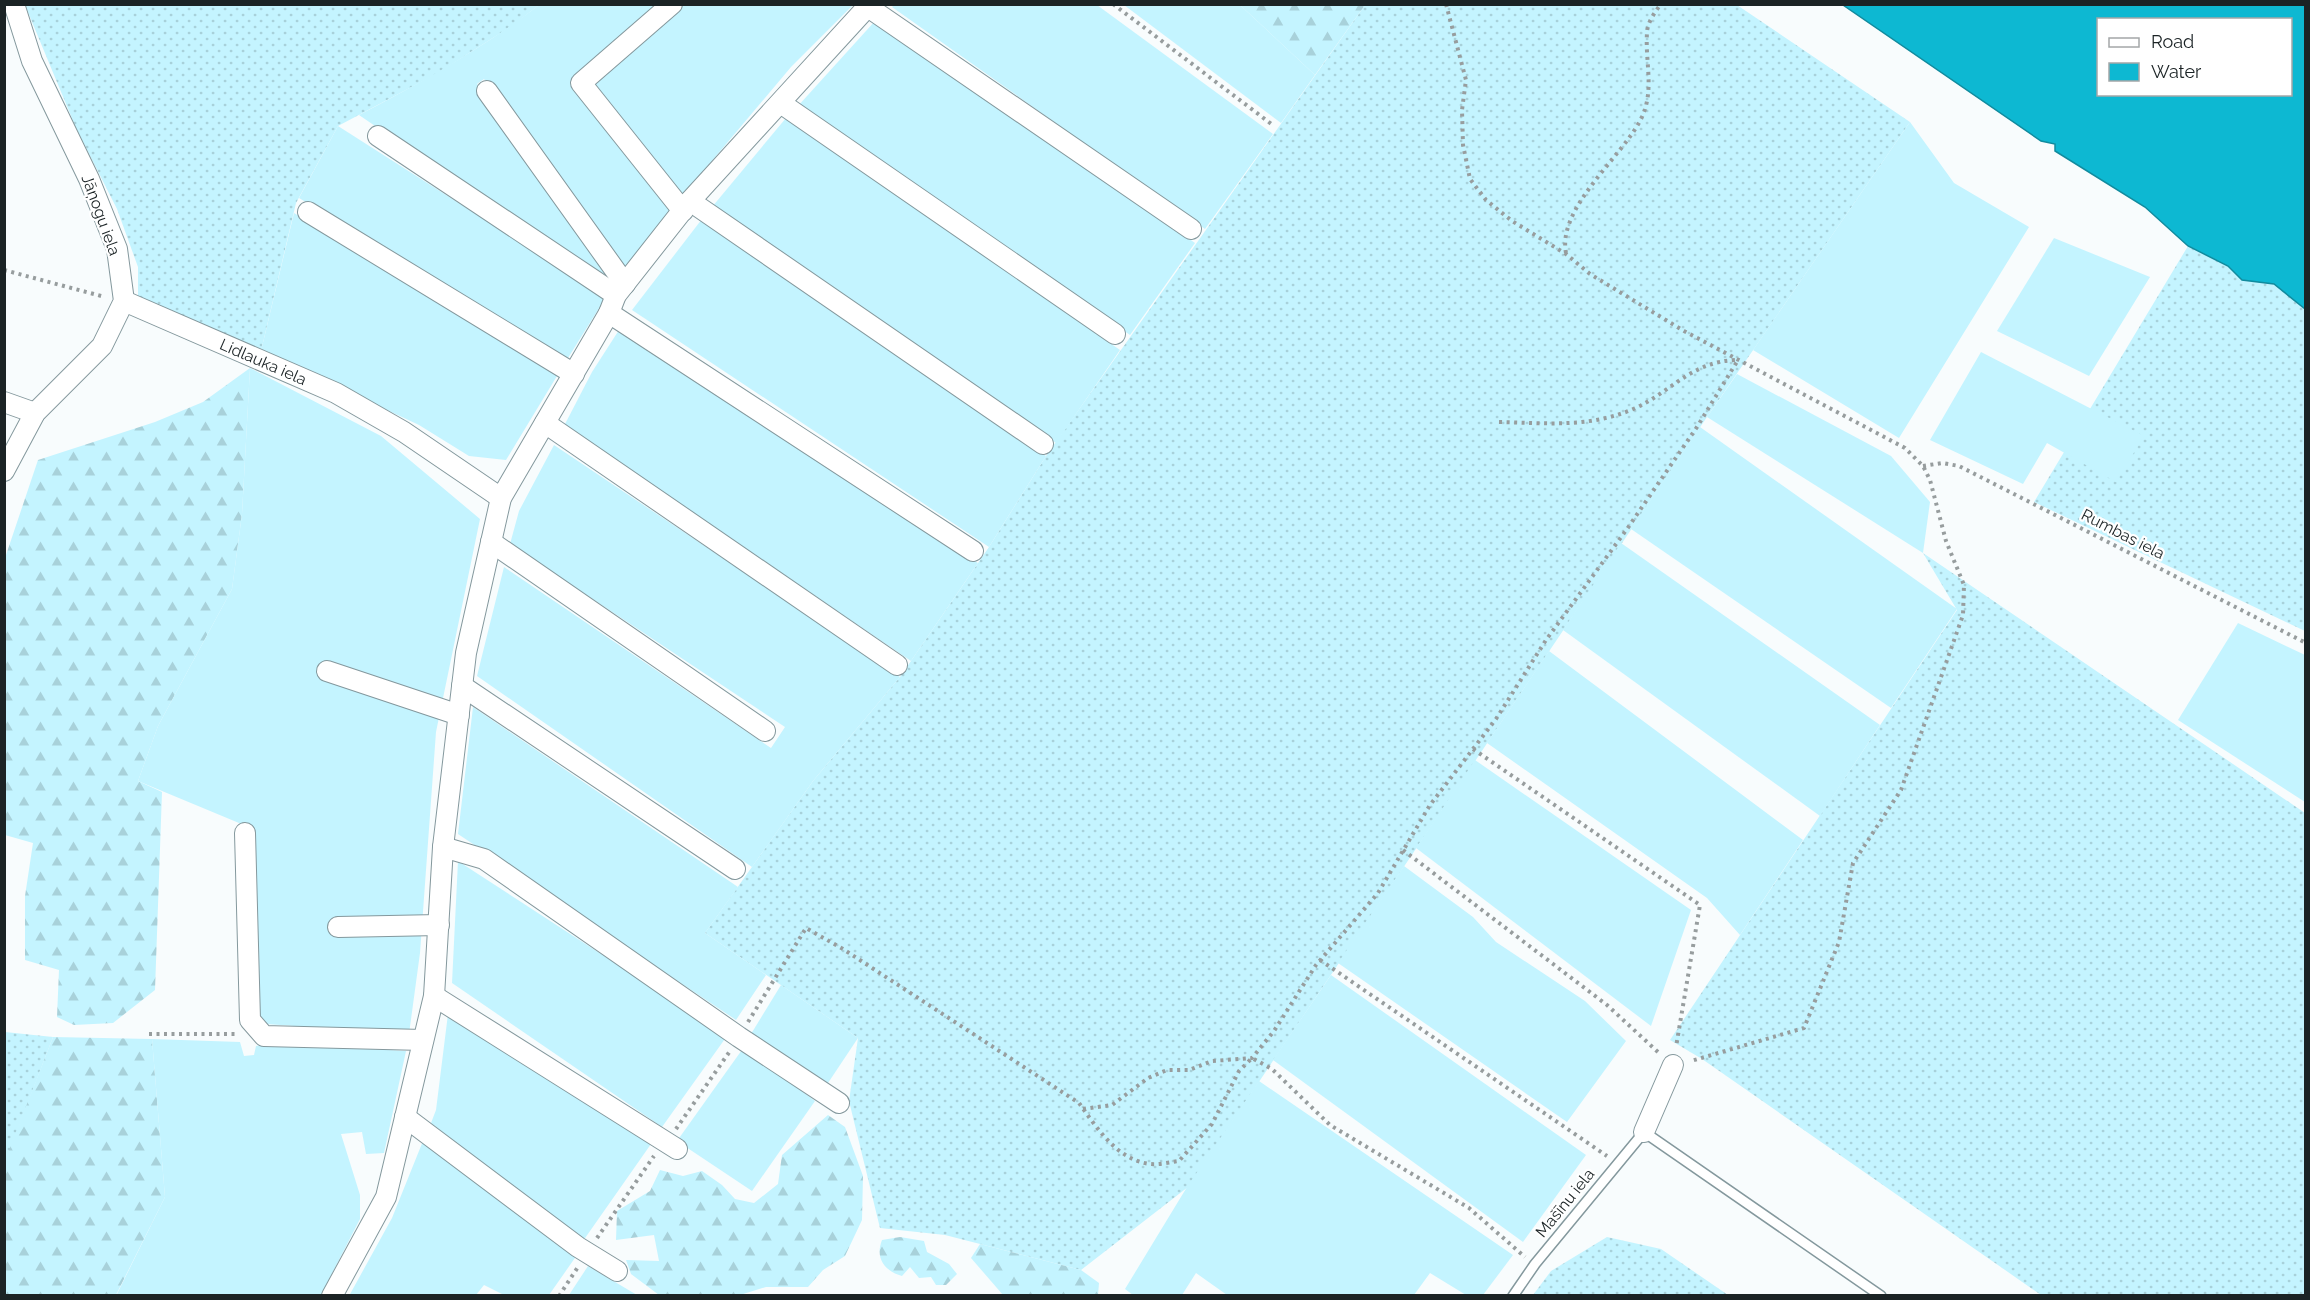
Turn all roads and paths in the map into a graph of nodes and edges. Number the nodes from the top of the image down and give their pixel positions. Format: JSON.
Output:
{"nodes":[{"id":1,"x":14,"y":4,"type":"edge"},
{"id":2,"x":672,"y":4,"type":"edge"},
{"id":3,"x":1113,"y":4,"type":"edge"},
{"id":4,"x":1446,"y":4,"type":"edge"},
{"id":5,"x":1661,"y":4,"type":"edge"},
{"id":6,"x":869,"y":6,"type":"edge"},
{"id":7,"x":487,"y":91,"type":"dead end"},
{"id":8,"x":782,"y":104,"type":"junction"},
{"id":9,"x":1274,"y":126,"type":"dead end"},
{"id":10,"x":378,"y":136,"type":"dead end"},
{"id":11,"x":687,"y":206,"type":"junction"},
{"id":12,"x":308,"y":212,"type":"dead end"},
{"id":13,"x":1191,"y":229,"type":"dead end"},
{"id":14,"x":1566,"y":254,"type":"junction"},
{"id":15,"x":4,"y":270,"type":"edge"},
{"id":16,"x":617,"y":297,"type":"junction"},
{"id":17,"x":124,"y":301,"type":"junction"},
{"id":18,"x":1115,"y":334,"type":"dead end"},
{"id":19,"x":1738,"y":360,"type":"junction"},
{"id":20,"x":574,"y":374,"type":"junction"},
{"id":21,"x":4,"y":402,"type":"edge"},
{"id":22,"x":35,"y":413,"type":"junction"},
{"id":23,"x":1499,"y":422,"type":"dead end"},
{"id":24,"x":545,"y":423,"type":"junction"},
{"id":25,"x":1044,"y":444,"type":"dead end"},
{"id":26,"x":1923,"y":466,"type":"junction"},
{"id":27,"x":4,"y":471,"type":"edge"},
{"id":28,"x":501,"y":498,"type":"junction"},
{"id":29,"x":491,"y":542,"type":"junction"},
{"id":30,"x":973,"y":550,"type":"dead end"},
{"id":31,"x":2306,"y":644,"type":"edge"},
{"id":32,"x":897,"y":665,"type":"dead end"},
{"id":33,"x":327,"y":671,"type":"dead end"},
{"id":34,"x":462,"y":686,"type":"junction"},
{"id":35,"x":459,"y":715,"type":"junction"},
{"id":36,"x":765,"y":731,"type":"dead end"},
{"id":37,"x":1473,"y":749,"type":"junction"},
{"id":38,"x":245,"y":833,"type":"dead end"},
{"id":39,"x":443,"y":847,"type":"junction"},
{"id":40,"x":1403,"y":850,"type":"junction"},
{"id":41,"x":735,"y":869,"type":"dead end"},
{"id":42,"x":439,"y":925,"type":"junction"},
{"id":43,"x":338,"y":927,"type":"dead end"},
{"id":44,"x":1320,"y":960,"type":"junction"},
{"id":45,"x":434,"y":996,"type":"junction"},
{"id":46,"x":149,"y":1034,"type":"dead end"},
{"id":47,"x":264,"y":1036,"type":"junction"},
{"id":48,"x":739,"y":1037,"type":"junction"},
{"id":49,"x":423,"y":1040,"type":"junction"},
{"id":50,"x":1252,"y":1058,"type":"junction"},
{"id":51,"x":1673,"y":1065,"type":"junction"},
{"id":52,"x":839,"y":1103,"type":"dead end"},
{"id":53,"x":1083,"y":1108,"type":"junction"},
{"id":54,"x":405,"y":1118,"type":"junction"},
{"id":55,"x":1644,"y":1132,"type":"junction"},
{"id":56,"x":670,"y":1146,"type":"junction"},
{"id":57,"x":1617,"y":1164,"type":"junction"},
{"id":58,"x":587,"y":1252,"type":"junction"},
{"id":59,"x":1535,"y":1264,"type":"junction"},
{"id":60,"x":617,"y":1271,"type":"dead end"},
{"id":61,"x":332,"y":1296,"type":"edge"},
{"id":62,"x":559,"y":1296,"type":"edge"},
{"id":63,"x":1513,"y":1296,"type":"edge"},
{"id":64,"x":1881,"y":1296,"type":"edge"}],
"edges":[{"from":1,"to":17,"type":"street","name":"Jāņogu iela"},
{"from":2,"to":11,"type":"street"},
{"from":3,"to":9,"type":"path"},
{"from":4,"to":14,"type":"path"},
{"from":5,"to":14,"type":"path"},
{"from":6,"to":8,"type":"street"},
{"from":6,"to":13,"type":"street"},
{"from":7,"to":16,"type":"street"},
{"from":8,"to":11,"type":"street"},
{"from":8,"to":18,"type":"street"},
{"from":10,"to":16,"type":"street"},
{"from":11,"to":16,"type":"street"},
{"from":11,"to":25,"type":"street"},
{"from":12,"to":20,"type":"street"},
{"from":14,"to":19,"type":"path"},
{"from":15,"to":17,"type":"path"},
{"from":16,"to":20,"type":"street"},
{"from":16,"to":30,"type":"street"},
{"from":17,"to":22,"type":"street"},
{"from":17,"to":28,"type":"street","name":"Lidlauka iela"},
{"from":19,"to":23,"type":"path"},
{"from":19,"to":26,"type":"path"},
{"from":19,"to":37,"type":"path"},
{"from":20,"to":24,"type":"street"},
{"from":21,"to":22,"type":"street"},
{"from":22,"to":27,"type":"street"},
{"from":24,"to":28,"type":"street"},
{"from":24,"to":32,"type":"street"},
{"from":26,"to":31,"type":"path","name":"Rumbas iela"},
{"from":26,"to":51,"type":"path"},
{"from":28,"to":29,"type":"street"},
{"from":29,"to":34,"type":"street"},
{"from":29,"to":36,"type":"street"},
{"from":33,"to":35,"type":"street"},
{"from":34,"to":35,"type":"street"},
{"from":34,"to":41,"type":"street"},
{"from":35,"to":39,"type":"street"},
{"from":37,"to":40,"type":"path"},
{"from":37,"to":51,"type":"path"},
{"from":38,"to":47,"type":"street"},
{"from":39,"to":42,"type":"street"},
{"from":39,"to":48,"type":"street"},
{"from":40,"to":44,"type":"path"},
{"from":40,"to":51,"type":"path"},
{"from":42,"to":43,"type":"street"},
{"from":42,"to":45,"type":"street"},
{"from":44,"to":50,"type":"path"},
{"from":44,"to":57,"type":"path"},
{"from":45,"to":49,"type":"street"},
{"from":45,"to":56,"type":"street"},
{"from":46,"to":47,"type":"path"},
{"from":47,"to":49,"type":"street"},
{"from":48,"to":52,"type":"street"},
{"from":48,"to":53,"type":"path"},
{"from":48,"to":56,"type":"path"},
{"from":49,"to":54,"type":"street"},
{"from":50,"to":53,"type":"path"},
{"from":50,"to":53,"type":"path"},
{"from":50,"to":59,"type":"path"},
{"from":51,"to":55,"type":"street"},
{"from":54,"to":58,"type":"street"},
{"from":54,"to":61,"type":"street"},
{"from":55,"to":57,"type":"lane","name":"Mašīnu iela"},
{"from":55,"to":64,"type":"lane"},
{"from":56,"to":58,"type":"path"},
{"from":57,"to":59,"type":"lane","name":"Mašīnu iela"},
{"from":58,"to":60,"type":"street"},
{"from":58,"to":62,"type":"path"},
{"from":59,"to":63,"type":"lane","name":"Mašīnu iela"}]}
